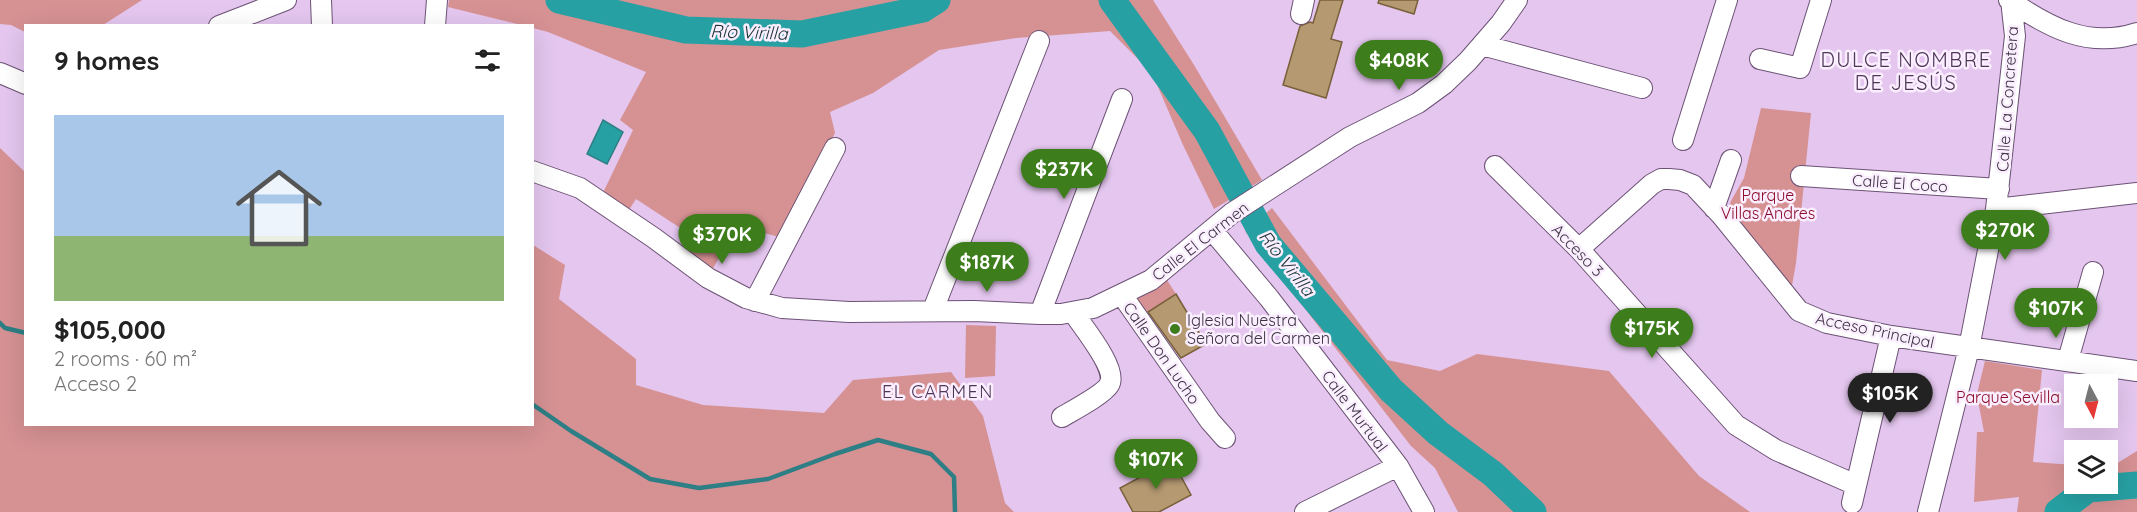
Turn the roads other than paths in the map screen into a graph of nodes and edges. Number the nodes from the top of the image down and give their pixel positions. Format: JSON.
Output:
{"nodes":[{"id":1,"x":286,"y":0,"type":"edge"},
{"id":2,"x":321,"y":0,"type":"edge"},
{"id":3,"x":437,"y":0,"type":"edge"},
{"id":4,"x":1516,"y":0,"type":"edge"},
{"id":5,"x":1727,"y":0,"type":"edge"},
{"id":6,"x":1821,"y":0,"type":"edge"},
{"id":7,"x":2010,"y":1,"type":"edge"},
{"id":8,"x":224,"y":24,"type":"edge"},
{"id":9,"x":322,"y":24,"type":"edge"},
{"id":10,"x":435,"y":24,"type":"edge"},
{"id":11,"x":2137,"y":33,"type":"edge"},
{"id":12,"x":1039,"y":41,"type":"dead end"},
{"id":13,"x":1482,"y":45,"type":"junction"},
{"id":14,"x":1760,"y":59,"type":"dead end"},
{"id":15,"x":0,"y":73,"type":"edge"},
{"id":16,"x":24,"y":83,"type":"edge"},
{"id":17,"x":1641,"y":88,"type":"dead end"},
{"id":18,"x":1122,"y":99,"type":"dead end"},
{"id":19,"x":1683,"y":140,"type":"dead end"},
{"id":20,"x":835,"y":148,"type":"dead end"},
{"id":21,"x":1731,"y":160,"type":"dead end"},
{"id":22,"x":1495,"y":166,"type":"dead end"},
{"id":23,"x":534,"y":172,"type":"edge"},
{"id":24,"x":1801,"y":176,"type":"dead end"},
{"id":25,"x":1999,"y":189,"type":"junction"},
{"id":26,"x":2137,"y":193,"type":"edge"},
{"id":27,"x":1714,"y":208,"type":"junction"},
{"id":28,"x":1996,"y":209,"type":"junction"},
{"id":29,"x":1212,"y":230,"type":"junction"},
{"id":30,"x":1579,"y":249,"type":"junction"},
{"id":31,"x":2093,"y":272,"type":"dead end"},
{"id":32,"x":1122,"y":295,"type":"junction"},
{"id":33,"x":755,"y":301,"type":"junction"},
{"id":34,"x":933,"y":310,"type":"junction"},
{"id":35,"x":1072,"y":312,"type":"junction"},
{"id":36,"x":1040,"y":314,"type":"junction"},
{"id":37,"x":1892,"y":336,"type":"junction"},
{"id":38,"x":1970,"y":348,"type":"junction"},
{"id":39,"x":2068,"y":360,"type":"junction"},
{"id":40,"x":2137,"y":371,"type":"edge"},
{"id":41,"x":1062,"y":417,"type":"dead end"},
{"id":42,"x":1225,"y":438,"type":"dead end"},
{"id":43,"x":1398,"y":466,"type":"junction"},
{"id":44,"x":1305,"y":512,"type":"edge"},
{"id":45,"x":1424,"y":512,"type":"edge"},
{"id":46,"x":1928,"y":512,"type":"edge"}],
"edges":[{"from":1,"to":8,"type":"street"},
{"from":2,"to":9,"type":"street"},
{"from":3,"to":10,"type":"street"},
{"from":4,"to":13,"type":"street","name":"Calle El Carmen"},
{"from":5,"to":19,"type":"street"},
{"from":6,"to":14,"type":"street"},
{"from":7,"to":11,"type":"street"},
{"from":7,"to":25,"type":"street","name":"Calle La Concretera"},
{"from":12,"to":34,"type":"street"},
{"from":13,"to":17,"type":"street"},
{"from":13,"to":29,"type":"street","name":"Calle El Carmen"},
{"from":15,"to":16,"type":"street"},
{"from":18,"to":36,"type":"street"},
{"from":20,"to":33,"type":"street"},
{"from":21,"to":27,"type":"street"},
{"from":22,"to":30,"type":"street","name":"Acceso 3"},
{"from":23,"to":33,"type":"street","name":"Calle El Carmen"},
{"from":24,"to":25,"type":"street","name":"Calle El Coco"},
{"from":25,"to":28,"type":"street","name":"Calle La Concretera"},
{"from":26,"to":28,"type":"street"},
{"from":27,"to":30,"type":"street","name":"Acceso Principal"},
{"from":27,"to":37,"type":"street","name":"Acceso Principal"},
{"from":28,"to":38,"type":"street","name":"Calle La Concretera"},
{"from":29,"to":32,"type":"street","name":"Calle El Carmen"},
{"from":29,"to":43,"type":"street","name":"Calle Murtual"},
{"from":30,"to":37,"type":"street","name":"Acceso 3"},
{"from":31,"to":39,"type":"street"},
{"from":32,"to":35,"type":"street","name":"Calle El Carmen"},
{"from":32,"to":42,"type":"street","name":"Calle Don Lucho"},
{"from":33,"to":34,"type":"street","name":"Calle El Carmen"},
{"from":34,"to":36,"type":"street","name":"Calle El Carmen"},
{"from":35,"to":36,"type":"street","name":"Calle El Carmen"},
{"from":35,"to":41,"type":"street"},
{"from":37,"to":38,"type":"street","name":"Acceso Principal"},
{"from":38,"to":39,"type":"street","name":"Acceso Principal"},
{"from":38,"to":46,"type":"street","name":"Calle La Concretera"},
{"from":39,"to":40,"type":"street","name":"Acceso Principal"},
{"from":43,"to":44,"type":"street"},
{"from":43,"to":45,"type":"street","name":"Calle Murtual"}]}
